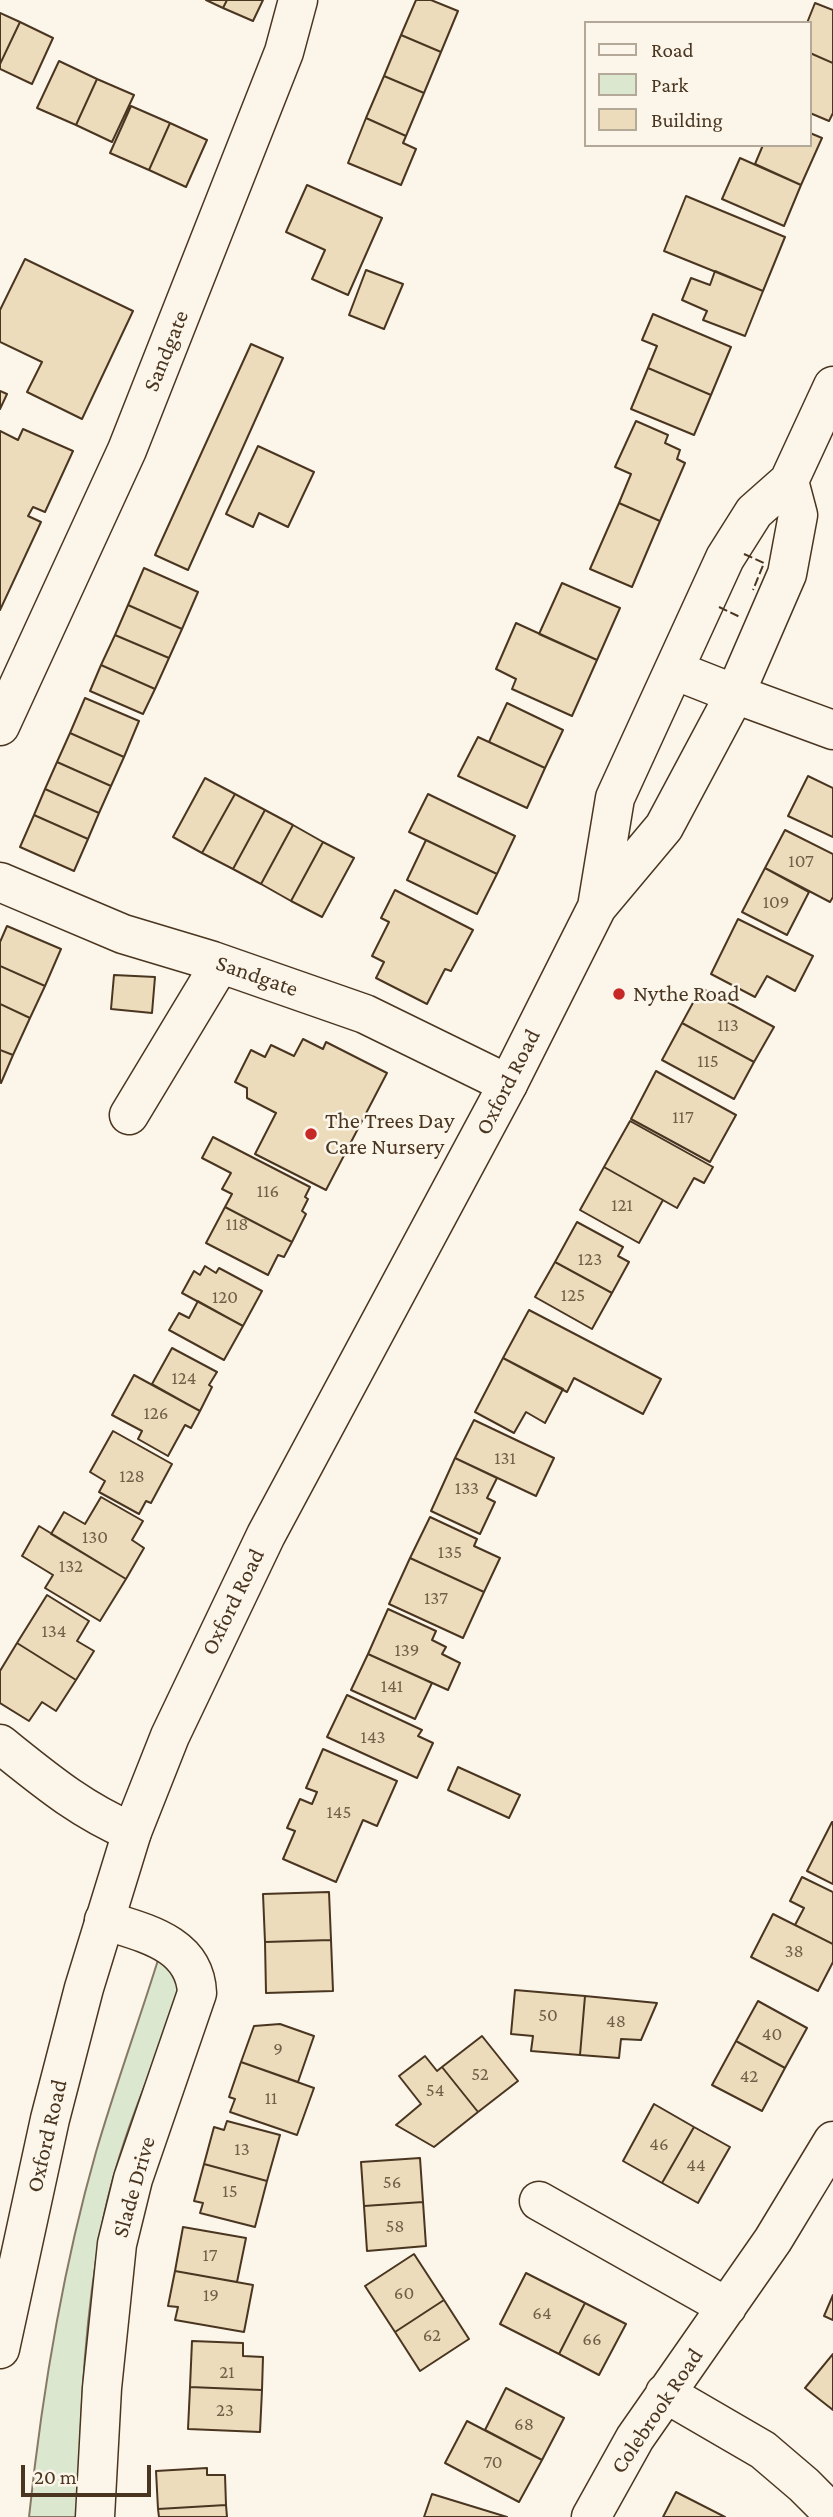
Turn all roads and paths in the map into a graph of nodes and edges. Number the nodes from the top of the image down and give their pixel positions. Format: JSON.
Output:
{"nodes":[{"id":1,"x":298,"y":0,"type":"edge"},
{"id":2,"x":833,"y":386,"type":"edge"},
{"id":3,"x":789,"y":481,"type":"junction"},
{"id":4,"x":674,"y":670,"type":"junction"},
{"id":5,"x":735,"y":694,"type":"junction"},
{"id":6,"x":5,"y":703,"type":"edge"},
{"id":7,"x":833,"y":730,"type":"edge"},
{"id":8,"x":0,"y":881,"type":"edge"},
{"id":9,"x":597,"y":907,"type":"junction"},
{"id":10,"x":220,"y":964,"type":"junction"},
{"id":11,"x":508,"y":1084,"type":"junction"},
{"id":12,"x":129,"y":1115,"type":"dead end"},
{"id":13,"x":0,"y":1744,"type":"edge"},
{"id":14,"x":132,"y":1832,"type":"junction"},
{"id":15,"x":104,"y":1920,"type":"junction"},
{"id":16,"x":833,"y":2141,"type":"edge"},
{"id":17,"x":539,"y":2200,"type":"dead end"},
{"id":18,"x":727,"y":2307,"type":"junction"},
{"id":19,"x":0,"y":2349,"type":"edge"},
{"id":20,"x":665,"y":2393,"type":"junction"},
{"id":21,"x":833,"y":2514,"type":"edge"},
{"id":22,"x":95,"y":2517,"type":"edge"},
{"id":23,"x":591,"y":2517,"type":"edge"}],
"edges":[{"from":1,"to":6,"type":"street","name":"Sandgate"},
{"from":2,"to":3,"type":"street","name":"Oxford Road"},
{"from":3,"to":4,"type":"street","name":"Oxford Road"},
{"from":3,"to":5,"type":"street","name":"Oxford Road"},
{"from":4,"to":5,"type":"street"},
{"from":4,"to":9,"type":"street","name":"Oxford Road"},
{"from":5,"to":7,"type":"street"},
{"from":5,"to":9,"type":"street","name":"Oxford Road"},
{"from":8,"to":10,"type":"street","name":"Sandgate"},
{"from":9,"to":11,"type":"street","name":"Oxford Road"},
{"from":10,"to":11,"type":"street","name":"Sandgate"},
{"from":10,"to":12,"type":"street"},
{"from":11,"to":14,"type":"street","name":"Oxford Road"},
{"from":13,"to":14,"type":"street"},
{"from":14,"to":15,"type":"street","name":"Oxford Road"},
{"from":15,"to":19,"type":"street","name":"Oxford Road"},
{"from":15,"to":22,"type":"street","name":"Slade Drive"},
{"from":16,"to":18,"type":"street","name":"Colebrook Road"},
{"from":17,"to":18,"type":"street"},
{"from":18,"to":20,"type":"street","name":"Colebrook Road"},
{"from":20,"to":21,"type":"street"},
{"from":20,"to":23,"type":"street","name":"Colebrook Road"}]}
